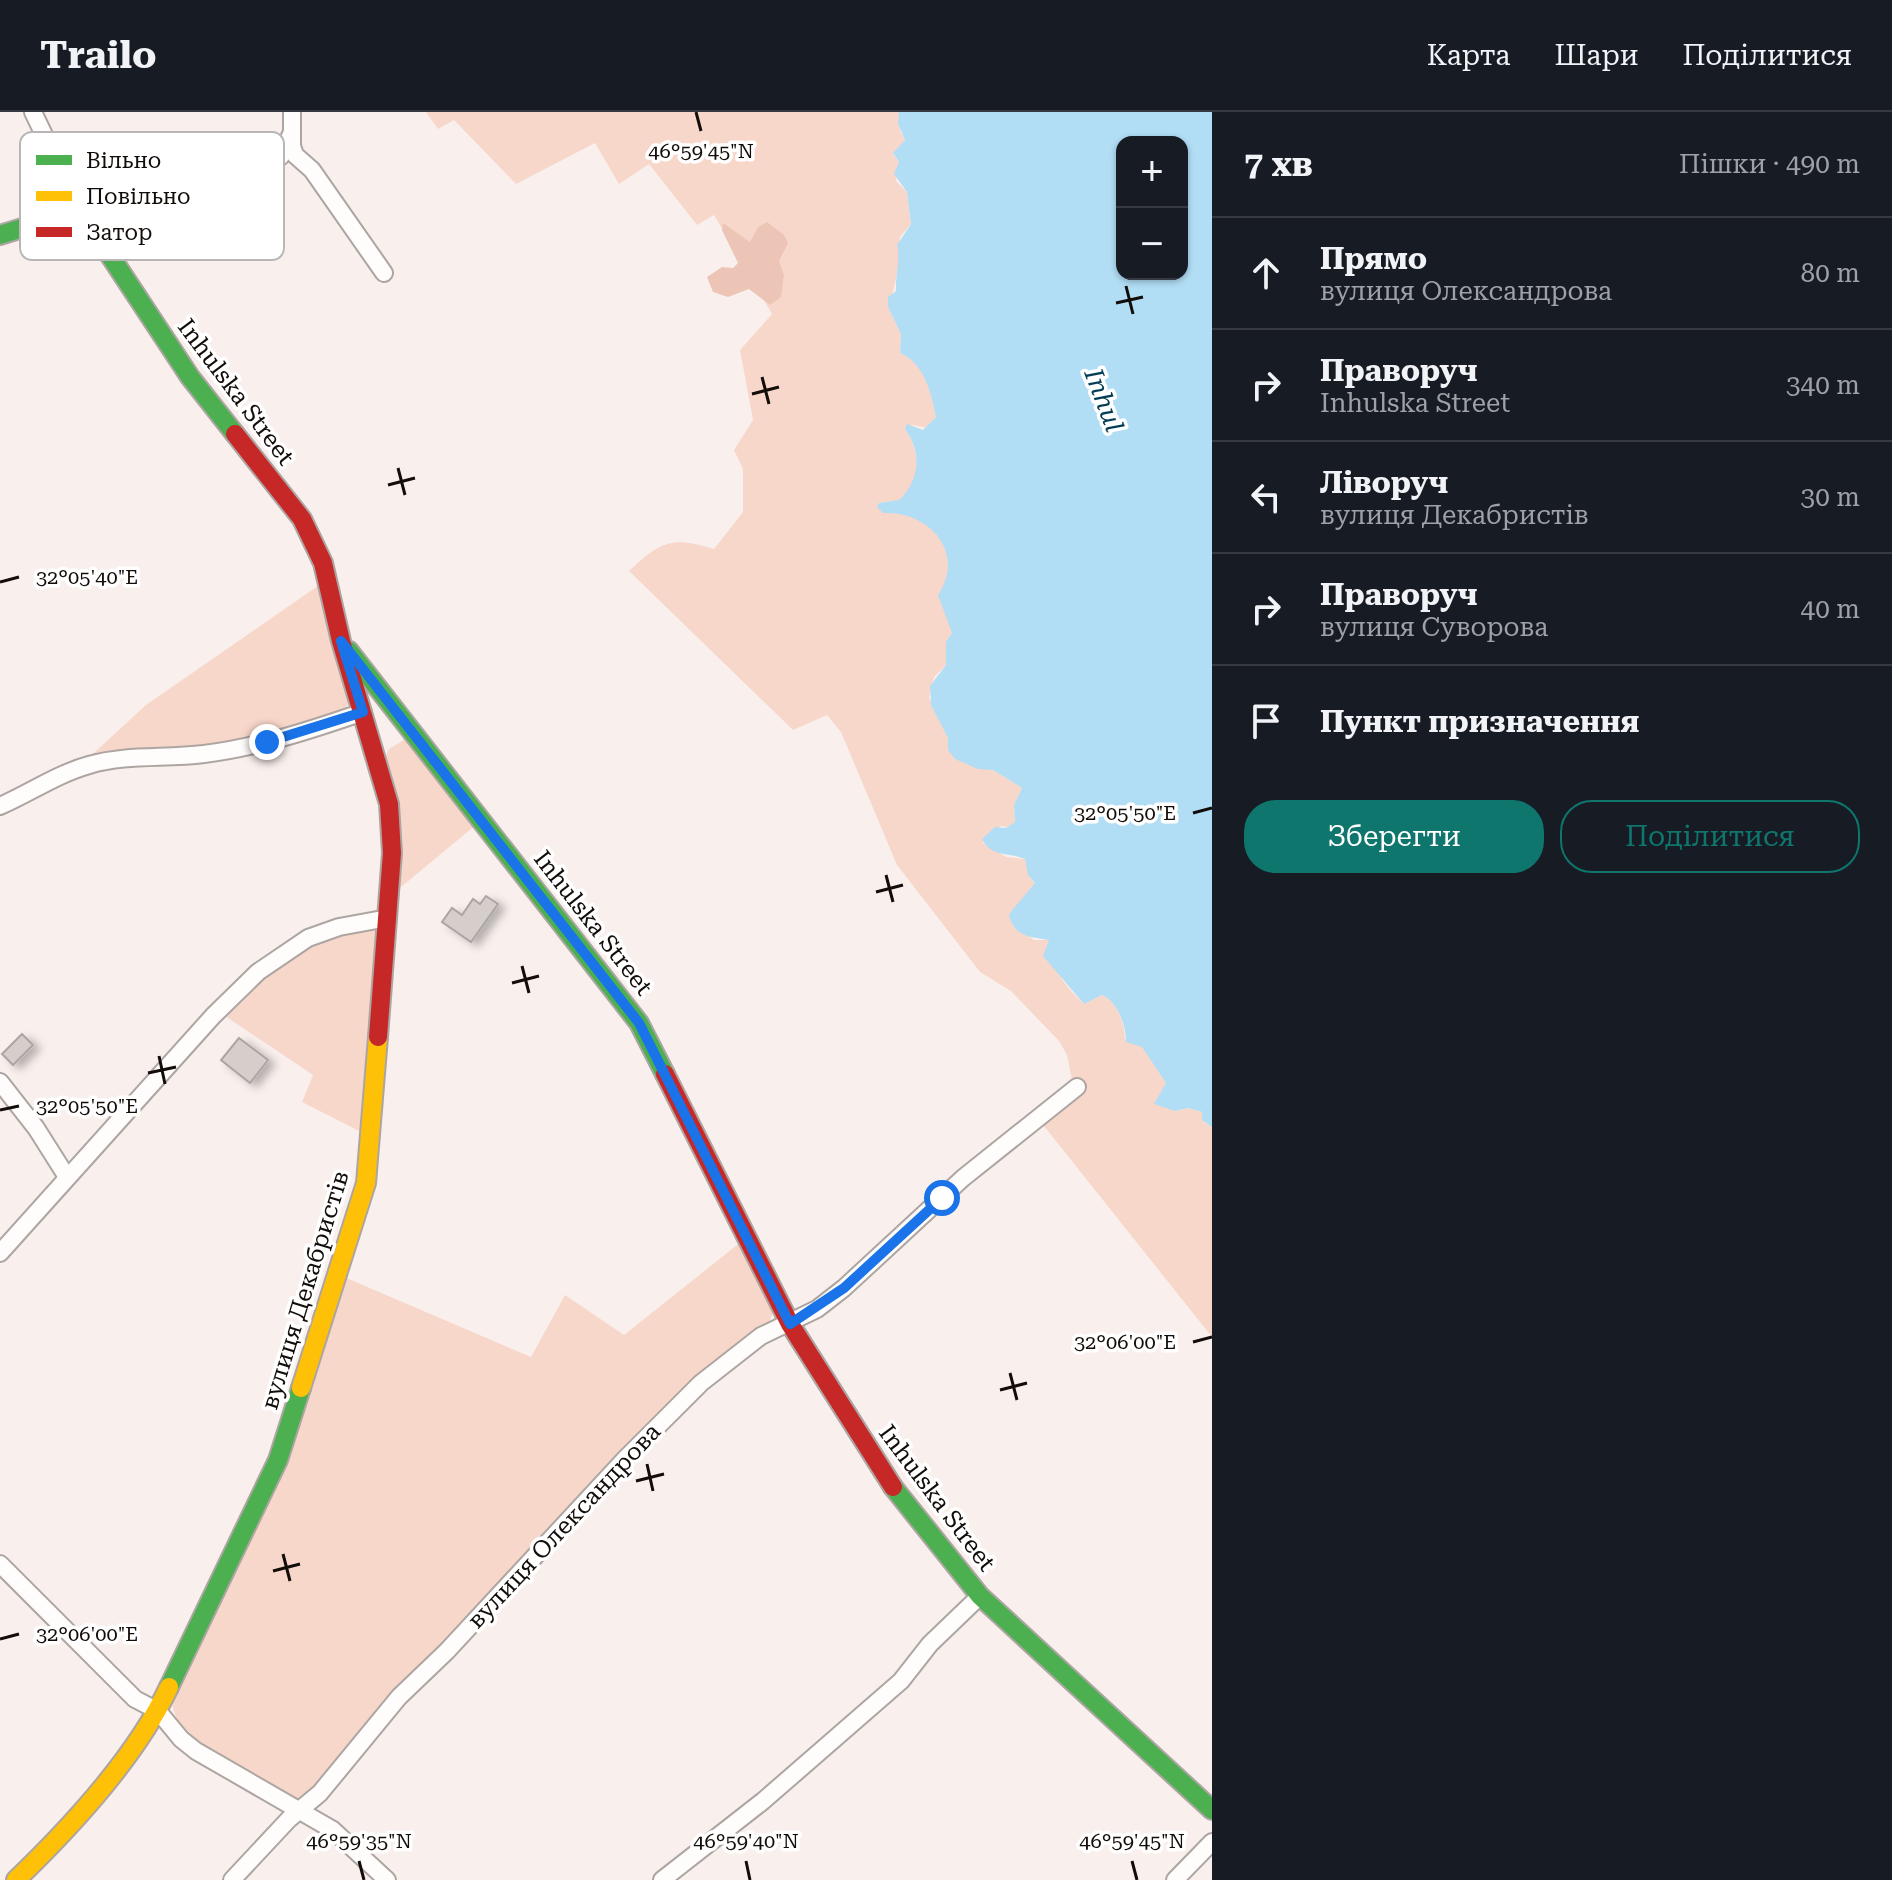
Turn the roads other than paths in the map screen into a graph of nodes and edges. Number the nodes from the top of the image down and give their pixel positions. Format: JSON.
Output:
{"nodes":[{"id":1,"x":33,"y":112,"type":"edge"},
{"id":2,"x":292,"y":112,"type":"edge"},
{"id":3,"x":43,"y":132,"type":"edge"},
{"id":4,"x":292,"y":132,"type":"junction"},
{"id":5,"x":284,"y":149,"type":"edge"},
{"id":6,"x":284,"y":161,"type":"edge"},
{"id":7,"x":302,"y":162,"type":"junction"},
{"id":8,"x":20,"y":229,"type":"edge"},
{"id":9,"x":0,"y":235,"type":"edge"},
{"id":10,"x":114,"y":260,"type":"edge"},
{"id":11,"x":384,"y":273,"type":"dead end"},
{"id":12,"x":341,"y":641,"type":"junction"},
{"id":13,"x":363,"y":712,"type":"junction"},
{"id":14,"x":0,"y":806,"type":"edge"},
{"id":15,"x":388,"y":918,"type":"junction"},
{"id":16,"x":0,"y":1082,"type":"edge"},
{"id":17,"x":1077,"y":1087,"type":"dead end"},
{"id":18,"x":67,"y":1177,"type":"junction"},
{"id":19,"x":0,"y":1253,"type":"edge"},
{"id":20,"x":790,"y":1324,"type":"junction"},
{"id":21,"x":0,"y":1564,"type":"edge"},
{"id":22,"x":980,"y":1596,"type":"junction"},
{"id":23,"x":158,"y":1711,"type":"junction"},
{"id":24,"x":300,"y":1810,"type":"junction"},
{"id":25,"x":1212,"y":1810,"type":"edge"},
{"id":26,"x":1212,"y":1842,"type":"edge"},
{"id":27,"x":16,"y":1880,"type":"edge"},
{"id":28,"x":232,"y":1880,"type":"edge"},
{"id":29,"x":387,"y":1880,"type":"edge"},
{"id":30,"x":662,"y":1880,"type":"edge"},
{"id":31,"x":1175,"y":1880,"type":"edge"}],
"edges":[{"from":1,"to":3,"type":"street","name":"Inhulska Street"},
{"from":2,"to":4,"type":"street"},
{"from":4,"to":5,"type":"street"},
{"from":4,"to":7,"type":"street"},
{"from":6,"to":7,"type":"street"},
{"from":7,"to":11,"type":"street"},
{"from":8,"to":9,"type":"street"},
{"from":10,"to":12,"type":"street","name":"Inhulska Street"},
{"from":12,"to":13,"type":"street","name":"вулиця Декабристів"},
{"from":12,"to":20,"type":"street","name":"Inhulska Street"},
{"from":13,"to":14,"type":"street"},
{"from":13,"to":15,"type":"street","name":"вулиця Декабристів"},
{"from":15,"to":18,"type":"street"},
{"from":15,"to":23,"type":"street","name":"вулиця Декабристів"},
{"from":16,"to":18,"type":"street"},
{"from":17,"to":20,"type":"street","name":"вулиця Олександрова"},
{"from":18,"to":19,"type":"street"},
{"from":20,"to":22,"type":"street","name":"Inhulska Street"},
{"from":20,"to":24,"type":"street","name":"вулиця Олександрова"},
{"from":21,"to":23,"type":"street"},
{"from":22,"to":25,"type":"street","name":"Inhulska Street"},
{"from":22,"to":30,"type":"street"},
{"from":23,"to":24,"type":"street"},
{"from":23,"to":27,"type":"street","name":"вулиця Декабристів"},
{"from":24,"to":28,"type":"street","name":"вулиця Олександрова"},
{"from":24,"to":29,"type":"street"},
{"from":26,"to":31,"type":"street"}]}
